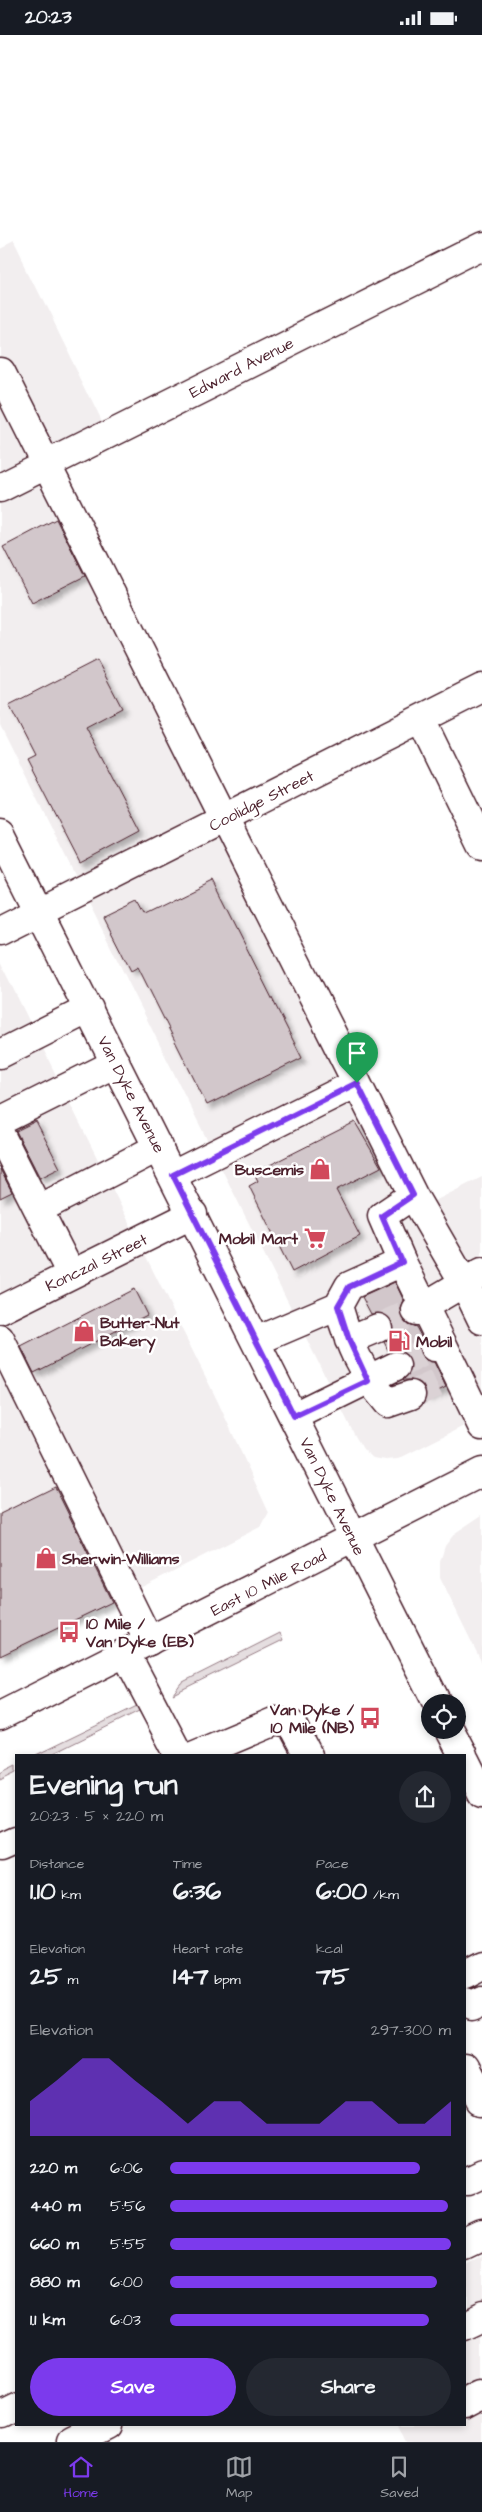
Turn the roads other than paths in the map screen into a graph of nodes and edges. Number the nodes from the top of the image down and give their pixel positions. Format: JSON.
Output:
{"nodes":[{"id":1,"x":482,"y":247,"type":"edge"},
{"id":2,"x":0,"y":371,"type":"edge"},
{"id":3,"x":46,"y":465,"type":"junction"},
{"id":4,"x":0,"y":488,"type":"edge"},
{"id":5,"x":482,"y":688,"type":"edge"},
{"id":6,"x":421,"y":720,"type":"junction"},
{"id":7,"x":225,"y":818,"type":"junction"},
{"id":8,"x":0,"y":834,"type":"edge"},
{"id":9,"x":482,"y":845,"type":"edge"},
{"id":10,"x":39,"y":912,"type":"junction"},
{"id":11,"x":0,"y":931,"type":"edge"},
{"id":12,"x":89,"y":1009,"type":"junction"},
{"id":13,"x":0,"y":1054,"type":"edge"},
{"id":14,"x":116,"y":1063,"type":"junction"},
{"id":15,"x":357,"y":1083,"type":"junction"},
{"id":16,"x":0,"y":1121,"type":"edge"},
{"id":17,"x":0,"y":1134,"type":"edge"},
{"id":18,"x":159,"y":1147,"type":"junction"},
{"id":19,"x":173,"y":1175,"type":"junction"},
{"id":20,"x":413,"y":1195,"type":"junction"},
{"id":21,"x":39,"y":1209,"type":"junction"},
{"id":22,"x":193,"y":1214,"type":"junction"},
{"id":23,"x":402,"y":1262,"type":"junction"},
{"id":24,"x":71,"y":1274,"type":"junction"},
{"id":25,"x":473,"y":1278,"type":"edge"},
{"id":26,"x":338,"y":1306,"type":"junction"},
{"id":27,"x":420,"y":1308,"type":"junction"},
{"id":28,"x":0,"y":1310,"type":"edge"},
{"id":29,"x":482,"y":1320,"type":"edge"},
{"id":30,"x":378,"y":1328,"type":"tunnel mouth"},
{"id":31,"x":0,"y":1339,"type":"edge"},
{"id":32,"x":349,"y":1340,"type":"junction"},
{"id":33,"x":256,"y":1341,"type":"junction"},
{"id":34,"x":396,"y":1366,"type":"tunnel mouth"},
{"id":35,"x":368,"y":1381,"type":"junction"},
{"id":36,"x":411,"y":1395,"type":"tunnel mouth"},
{"id":37,"x":294,"y":1416,"type":"junction"},
{"id":38,"x":482,"y":1426,"type":"edge"},
{"id":39,"x":482,"y":1472,"type":"edge"},
{"id":40,"x":354,"y":1539,"type":"junction"},
{"id":41,"x":137,"y":1647,"type":"junction"},
{"id":42,"x":432,"y":1694,"type":"edge"},
{"id":43,"x":0,"y":1716,"type":"edge"},
{"id":44,"x":454,"y":1739,"type":"edge"},
{"id":45,"x":179,"y":1754,"type":"edge"},
{"id":46,"x":197,"y":1754,"type":"edge"},
{"id":47,"x":307,"y":1754,"type":"edge"},
{"id":48,"x":462,"y":1754,"type":"edge"},
{"id":49,"x":466,"y":1762,"type":"edge"},
{"id":50,"x":482,"y":1794,"type":"edge"},
{"id":51,"x":15,"y":1841,"type":"edge"},
{"id":52,"x":0,"y":1848,"type":"edge"},
{"id":53,"x":482,"y":1965,"type":"edge"},
{"id":54,"x":466,"y":1973,"type":"edge"},
{"id":55,"x":482,"y":2000,"type":"edge"},
{"id":56,"x":466,"y":2002,"type":"edge"},
{"id":57,"x":466,"y":2070,"type":"edge"},
{"id":58,"x":482,"y":2101,"type":"edge"},
{"id":59,"x":482,"y":2107,"type":"edge"},
{"id":60,"x":466,"y":2115,"type":"edge"},
{"id":61,"x":482,"y":2174,"type":"edge"},
{"id":62,"x":466,"y":2182,"type":"edge"},
{"id":63,"x":482,"y":2236,"type":"edge"},
{"id":64,"x":466,"y":2244,"type":"edge"},
{"id":65,"x":482,"y":2317,"type":"edge"},
{"id":66,"x":466,"y":2325,"type":"edge"},
{"id":67,"x":482,"y":2395,"type":"edge"},
{"id":68,"x":466,"y":2403,"type":"edge"},
{"id":69,"x":15,"y":2404,"type":"edge"},
{"id":70,"x":0,"y":2412,"type":"edge"},
{"id":71,"x":104,"y":2426,"type":"edge"},
{"id":72,"x":72,"y":2442,"type":"edge"}],
"edges":[{"from":1,"to":3,"type":"main road","name":"Edward Avenue"},
{"from":2,"to":3,"type":"main road"},
{"from":3,"to":4,"type":"main road","name":"Edward Avenue"},
{"from":3,"to":7,"type":"main road"},
{"from":5,"to":6,"type":"main road","name":"Coolidge Street"},
{"from":6,"to":7,"type":"main road","name":"Coolidge Street"},
{"from":6,"to":9,"type":"main road"},
{"from":7,"to":10,"type":"main road","name":"Coolidge Street"},
{"from":7,"to":15,"type":"main road"},
{"from":8,"to":10,"type":"main road","name":"Van Dyke Avenue"},
{"from":10,"to":11,"type":"main road","name":"Coolidge Street"},
{"from":10,"to":12,"type":"main road","name":"Van Dyke Avenue"},
{"from":12,"to":13,"type":"main road"},
{"from":12,"to":14,"type":"main road","name":"Van Dyke Avenue"},
{"from":14,"to":16,"type":"main road"},
{"from":14,"to":18,"type":"main road","name":"Van Dyke Avenue"},
{"from":15,"to":19,"type":"main road"},
{"from":15,"to":20,"type":"main road"},
{"from":17,"to":21,"type":"main road"},
{"from":18,"to":19,"type":"main road","name":"Van Dyke Avenue"},
{"from":18,"to":21,"type":"main road"},
{"from":19,"to":22,"type":"main road","name":"Van Dyke Avenue"},
{"from":20,"to":23,"type":"main road"},
{"from":20,"to":25,"type":"main road"},
{"from":21,"to":24,"type":"main road"},
{"from":22,"to":24,"type":"main road","name":"Konczal Street"},
{"from":22,"to":33,"type":"main road","name":"Van Dyke Avenue"},
{"from":23,"to":26,"type":"main road"},
{"from":23,"to":27,"type":"main road"},
{"from":24,"to":28,"type":"main road","name":"Konczal Street"},
{"from":25,"to":27,"type":"main road"},
{"from":25,"to":29,"type":"main road"},
{"from":26,"to":32,"type":"main road"},
{"from":26,"to":33,"type":"main road"},
{"from":27,"to":38,"type":"main road"},
{"from":30,"to":32,"type":"main road"},
{"from":31,"to":41,"type":"main road"},
{"from":32,"to":35,"type":"main road"},
{"from":33,"to":37,"type":"main road","name":"Van Dyke Avenue"},
{"from":34,"to":35,"type":"main road"},
{"from":35,"to":36,"type":"main road"},
{"from":35,"to":37,"type":"main road"},
{"from":37,"to":40,"type":"main road","name":"Van Dyke Avenue"},
{"from":39,"to":40,"type":"main road","name":"East 10 Mile Road"},
{"from":40,"to":41,"type":"main road","name":"East 10 Mile Road"},
{"from":40,"to":42,"type":"main road","name":"Van Dyke Avenue"},
{"from":41,"to":43,"type":"main road","name":"East 10 Mile Road"},
{"from":41,"to":45,"type":"main road"},
{"from":44,"to":48,"type":"main road"},
{"from":46,"to":47,"type":"main road"},
{"from":49,"to":50,"type":"main road"},
{"from":51,"to":52,"type":"main road"},
{"from":53,"to":54,"type":"main road"},
{"from":55,"to":56,"type":"main road"},
{"from":57,"to":58,"type":"main road"},
{"from":59,"to":60,"type":"main road"},
{"from":61,"to":62,"type":"main road"},
{"from":63,"to":64,"type":"main road"},
{"from":65,"to":66,"type":"main road"},
{"from":67,"to":68,"type":"main road"},
{"from":69,"to":70,"type":"main road"},
{"from":71,"to":72,"type":"main road"}]}
